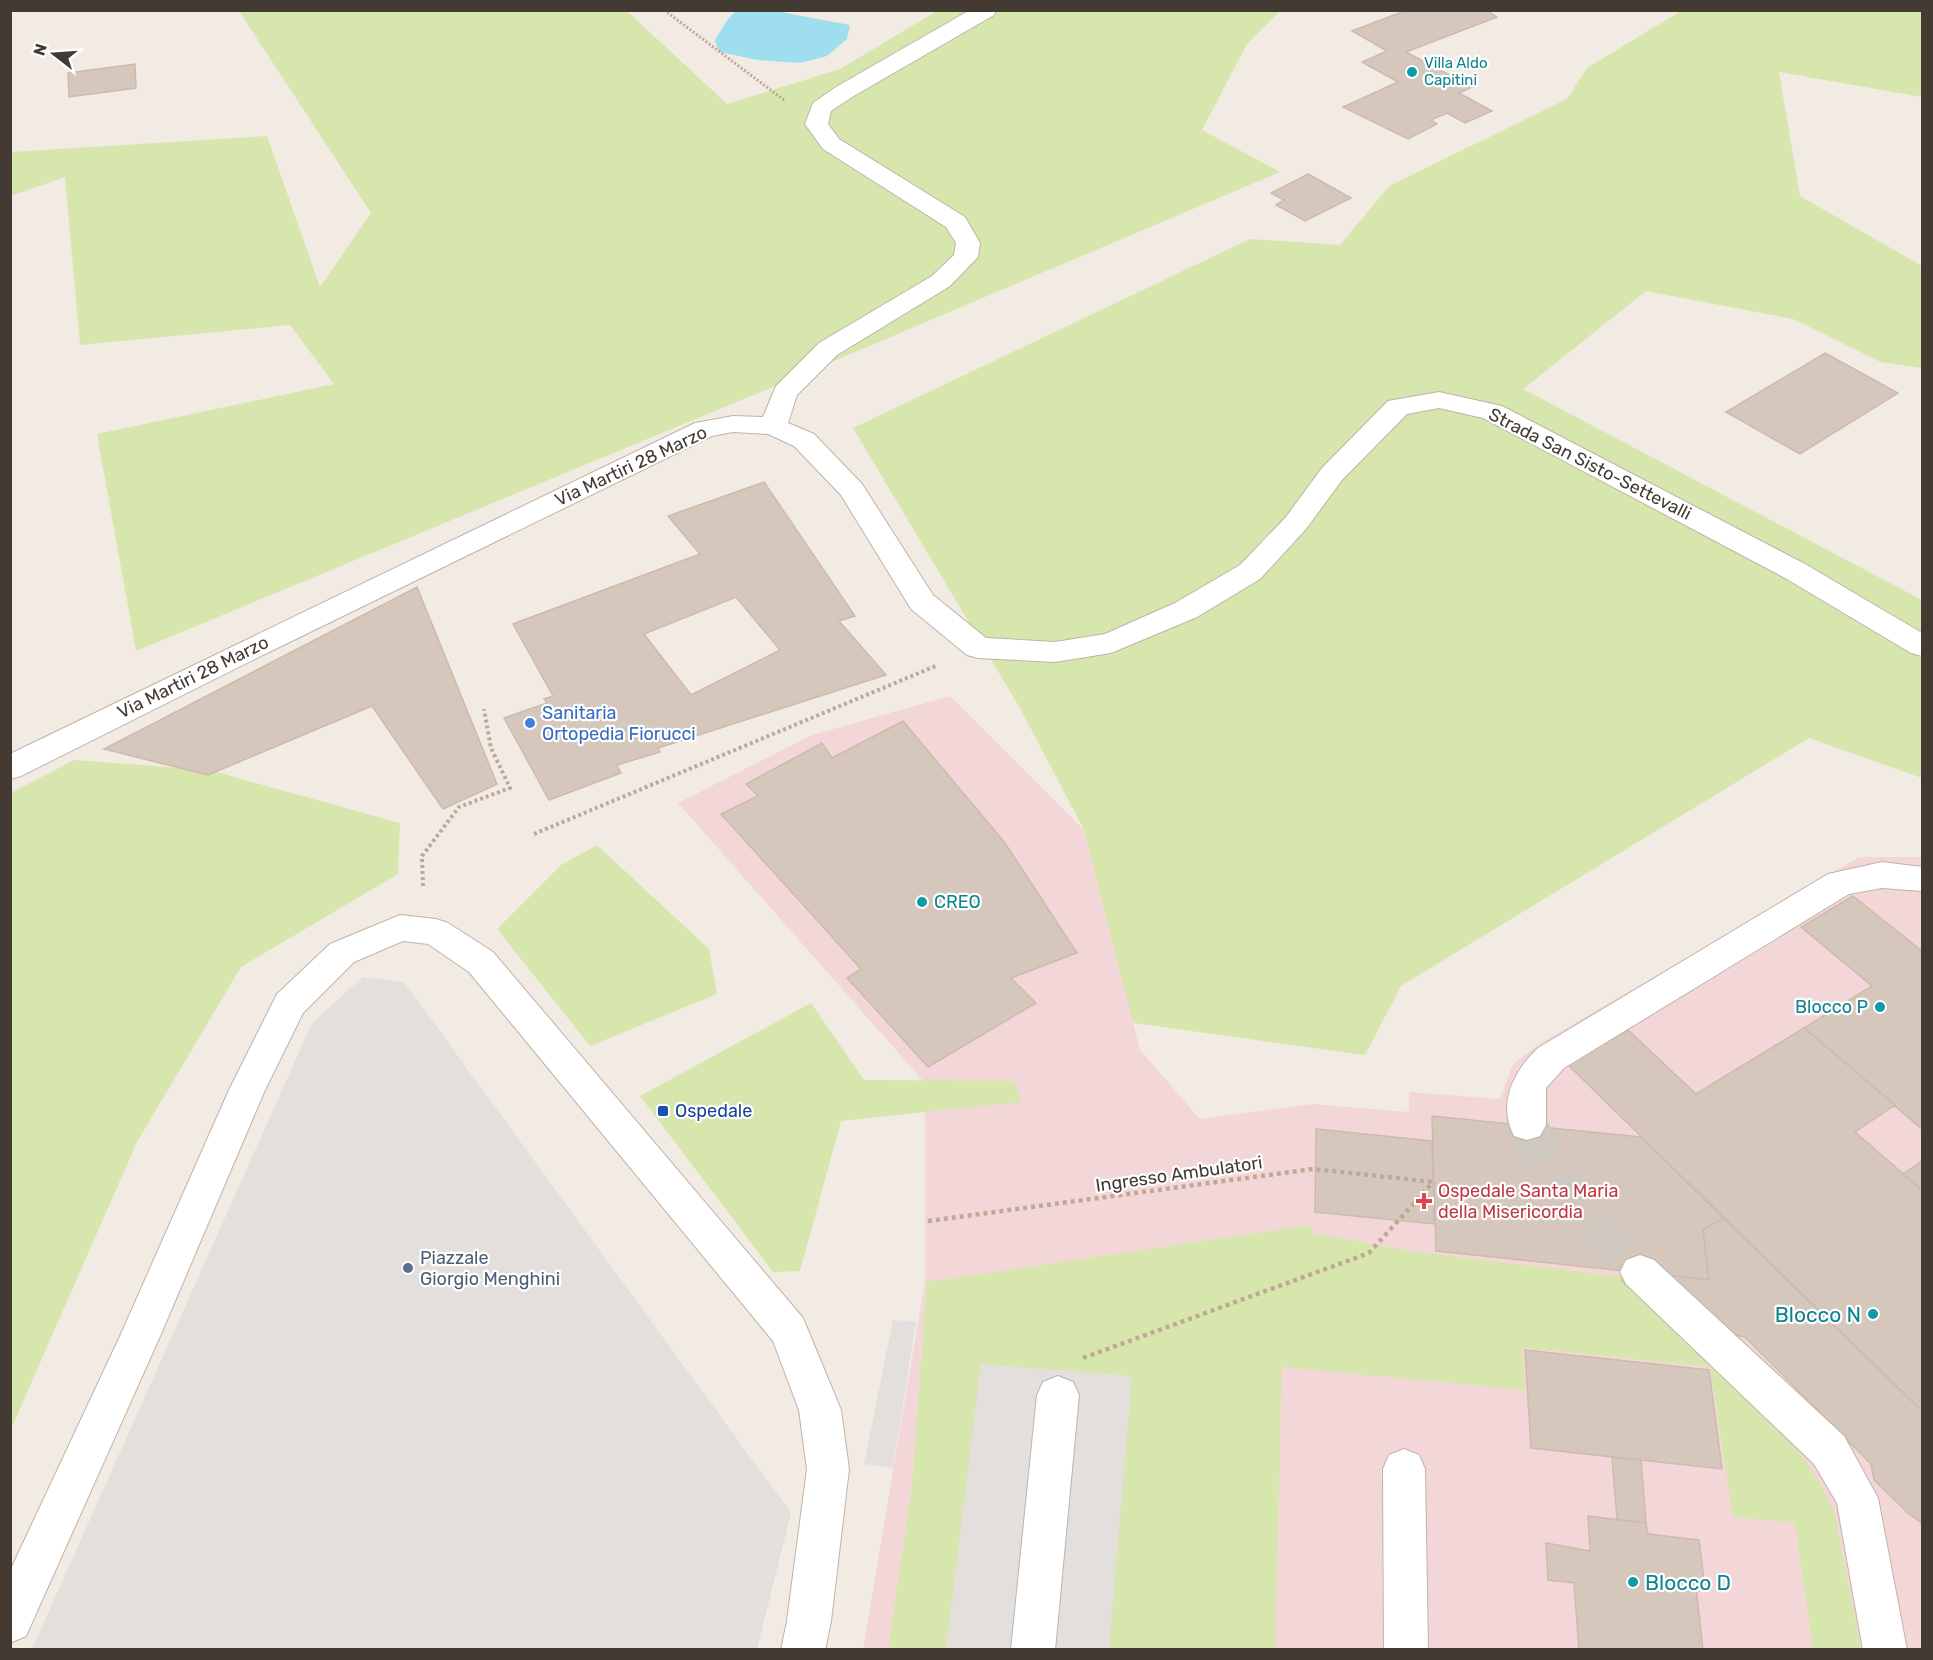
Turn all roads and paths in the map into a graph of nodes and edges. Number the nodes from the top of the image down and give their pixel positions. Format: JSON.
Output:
{"nodes":[{"id":1,"x":664,"y":10,"type":"edge"},
{"id":2,"x":986,"y":10,"type":"edge"},
{"id":3,"x":816,"y":124,"type":"junction"},
{"id":4,"x":773,"y":426,"type":"junction"},
{"id":5,"x":1923,"y":646,"type":"edge"},
{"id":6,"x":978,"y":648,"type":"junction"},
{"id":7,"x":484,"y":709,"type":"dead end"},
{"id":8,"x":10,"y":768,"type":"edge"},
{"id":9,"x":534,"y":834,"type":"dead end"},
{"id":10,"x":1923,"y":879,"type":"edge"},
{"id":11,"x":423,"y":886,"type":"dead end"},
{"id":12,"x":1527,"y":1125,"type":"tunnel mouth"},
{"id":13,"x":928,"y":1221,"type":"dead end"},
{"id":14,"x":1640,"y":1272,"type":"tunnel mouth"},
{"id":15,"x":1058,"y":1395,"type":"joint"},
{"id":16,"x":1404,"y":1469,"type":"dead end"},
{"id":17,"x":10,"y":1621,"type":"edge"},
{"id":18,"x":803,"y":1650,"type":"edge"},
{"id":19,"x":1033,"y":1650,"type":"edge"},
{"id":20,"x":1406,"y":1650,"type":"edge"},
{"id":21,"x":1885,"y":1650,"type":"edge"}],
"edges":[{"from":1,"to":3,"type":"path"},
{"from":2,"to":3,"type":"street"},
{"from":3,"to":4,"type":"street"},
{"from":4,"to":6,"type":"street"},
{"from":4,"to":8,"type":"street","name":"Via Martiri 28 Marzo"},
{"from":5,"to":6,"type":"street","name":"Strada San Sisto-Settevalli"},
{"from":6,"to":9,"type":"path"},
{"from":7,"to":11,"type":"path"},
{"from":10,"to":12,"type":"street"},
{"from":13,"to":15,"type":"path","name":"Ingresso Ambulatori"},
{"from":14,"to":21,"type":"street"},
{"from":15,"to":19,"type":"street"},
{"from":16,"to":20,"type":"street"},
{"from":17,"to":18,"type":"street"}]}
